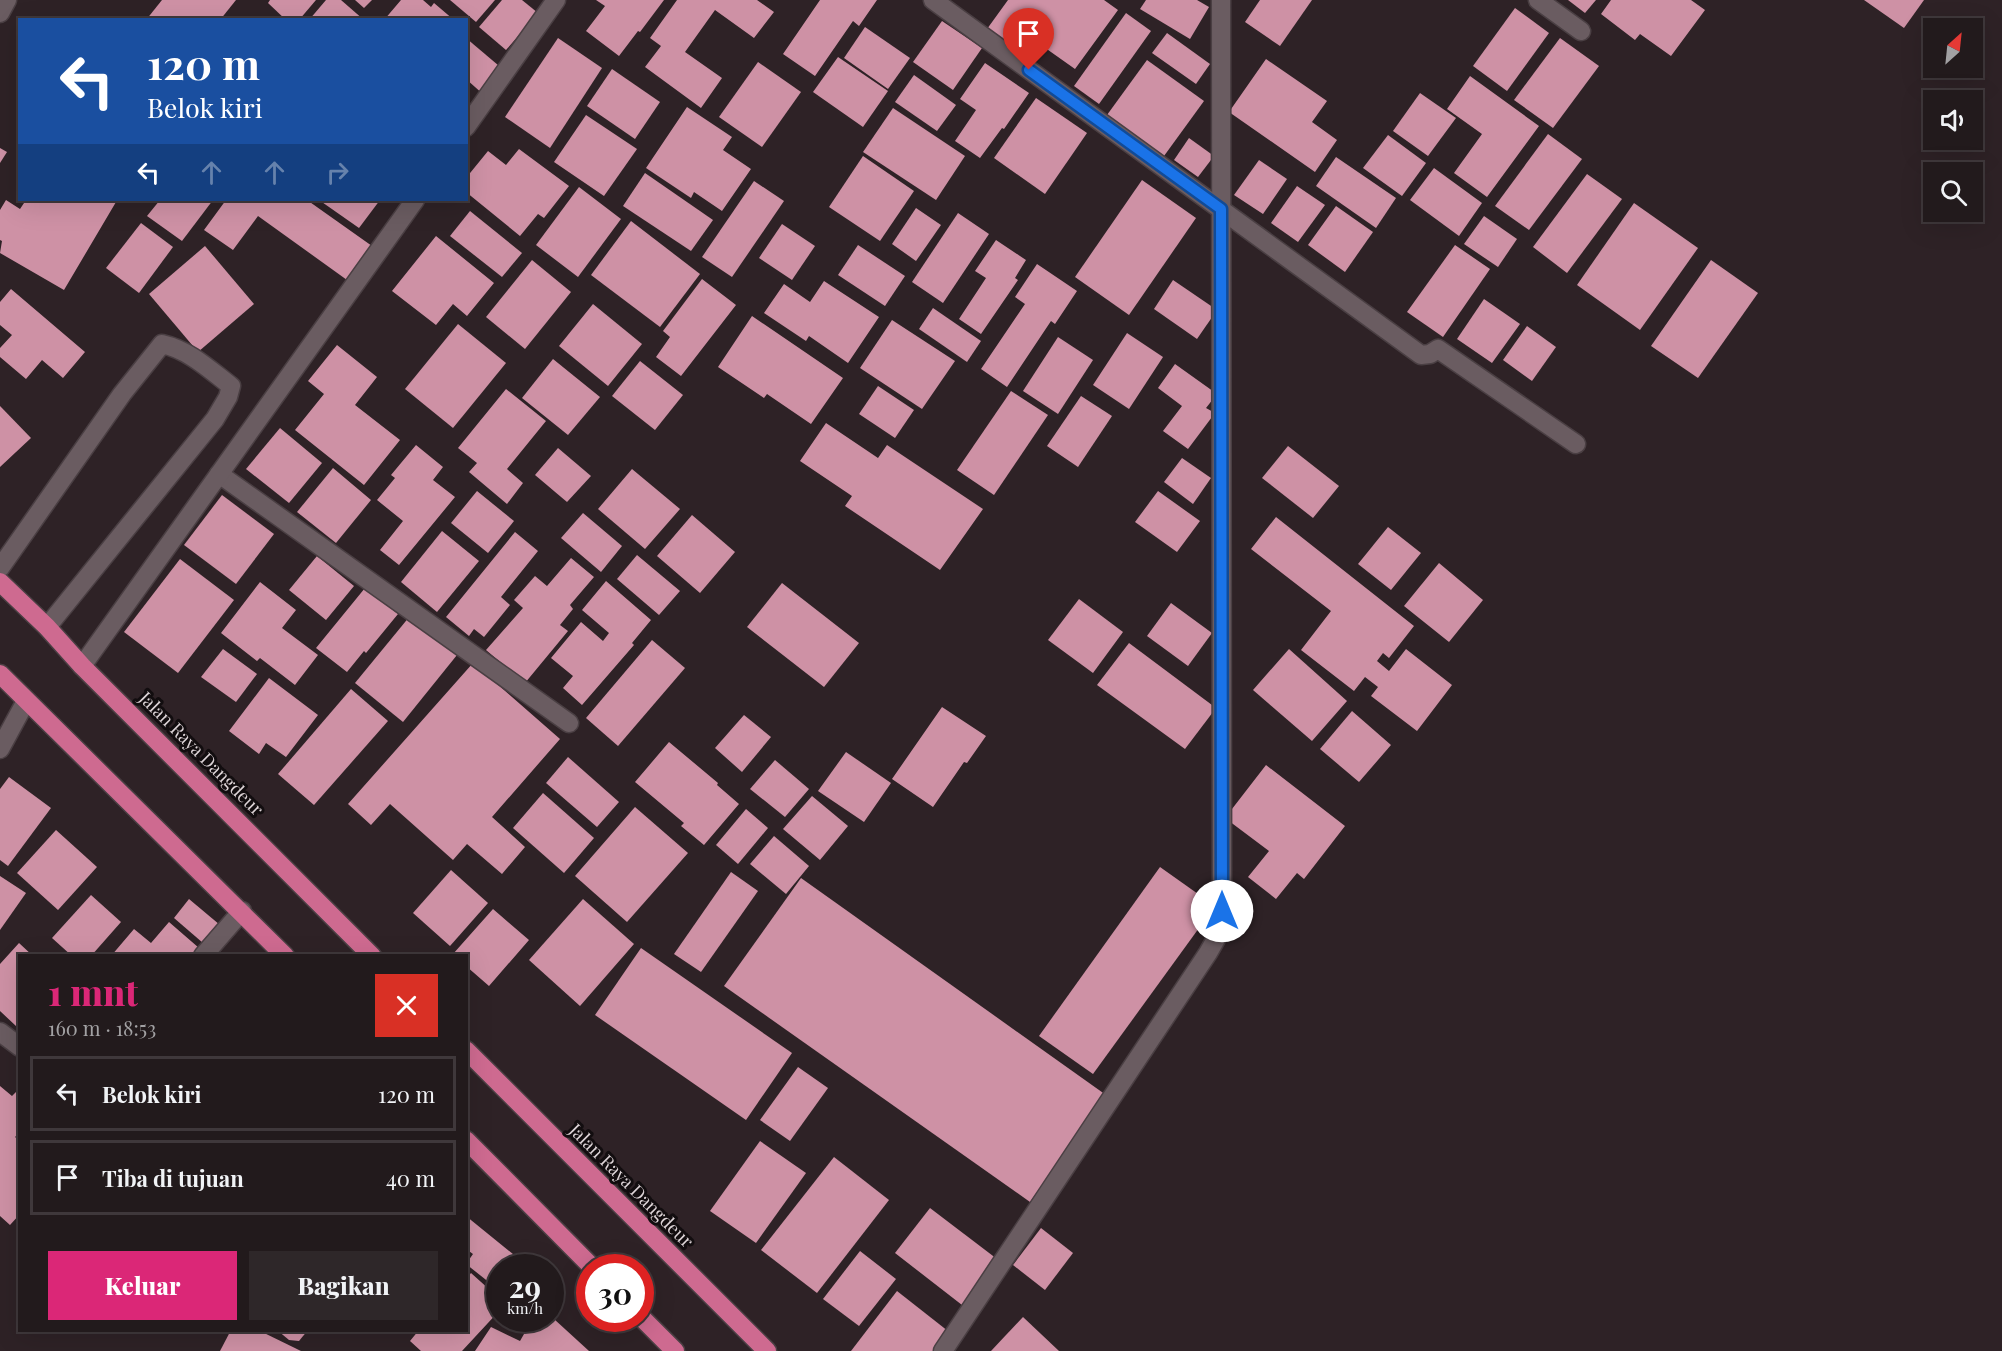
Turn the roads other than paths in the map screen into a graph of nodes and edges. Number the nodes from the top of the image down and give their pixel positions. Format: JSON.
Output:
{"nodes":[{"id":1,"x":8,"y":0,"type":"edge"},
{"id":2,"x":556,"y":0,"type":"edge"},
{"id":3,"x":933,"y":0,"type":"edge"},
{"id":4,"x":1221,"y":0,"type":"edge"},
{"id":5,"x":1538,"y":0,"type":"edge"},
{"id":6,"x":0,"y":13,"type":"edge"},
{"id":7,"x":1581,"y":31,"type":"dead end"},
{"id":8,"x":468,"y":124,"type":"edge"},
{"id":9,"x":414,"y":201,"type":"edge"},
{"id":10,"x":1221,"y":209,"type":"junction"},
{"id":11,"x":1575,"y":444,"type":"dead end"},
{"id":12,"x":219,"y":474,"type":"junction"},
{"id":13,"x":0,"y":568,"type":"edge"},
{"id":14,"x":0,"y":582,"type":"edge"},
{"id":15,"x":47,"y":627,"type":"junction"},
{"id":16,"x":82,"y":666,"type":"junction"},
{"id":17,"x":0,"y":674,"type":"edge"},
{"id":18,"x":27,"y":701,"type":"junction"},
{"id":19,"x":569,"y":723,"type":"dead end"},
{"id":20,"x":0,"y":749,"type":"edge"},
{"id":21,"x":242,"y":911,"type":"junction"},
{"id":22,"x":204,"y":954,"type":"edge"},
{"id":23,"x":283,"y":954,"type":"edge"},
{"id":24,"x":370,"y":954,"type":"edge"},
{"id":25,"x":0,"y":1032,"type":"edge"},
{"id":26,"x":18,"y":1046,"type":"edge"},
{"id":27,"x":468,"y":1052,"type":"edge"},
{"id":28,"x":468,"y":1142,"type":"edge"},
{"id":29,"x":579,"y":1254,"type":"edge"},
{"id":30,"x":654,"y":1330,"type":"edge"},
{"id":31,"x":675,"y":1351,"type":"edge"},
{"id":32,"x":767,"y":1351,"type":"edge"},
{"id":33,"x":943,"y":1351,"type":"edge"}],
"edges":[{"from":1,"to":6,"type":"street"},
{"from":2,"to":8,"type":"street"},
{"from":3,"to":10,"type":"street"},
{"from":4,"to":10,"type":"street"},
{"from":5,"to":7,"type":"street"},
{"from":9,"to":12,"type":"street"},
{"from":10,"to":11,"type":"street"},
{"from":10,"to":33,"type":"street"},
{"from":12,"to":16,"type":"street"},
{"from":12,"to":19,"type":"street"},
{"from":13,"to":15,"type":"street"},
{"from":14,"to":15,"type":"highway","name":"Jalan Raya Dangdeur"},
{"from":15,"to":16,"type":"highway","name":"Jalan Raya Dangdeur"},
{"from":16,"to":24,"type":"highway","name":"Jalan Raya Dangdeur"},
{"from":17,"to":18,"type":"highway"},
{"from":18,"to":20,"type":"street"},
{"from":18,"to":21,"type":"highway"},
{"from":21,"to":22,"type":"street"},
{"from":21,"to":23,"type":"highway"},
{"from":25,"to":26,"type":"street"},
{"from":27,"to":32,"type":"highway","name":"Jalan Raya Dangdeur"},
{"from":28,"to":29,"type":"highway"},
{"from":30,"to":31,"type":"highway"}]}
